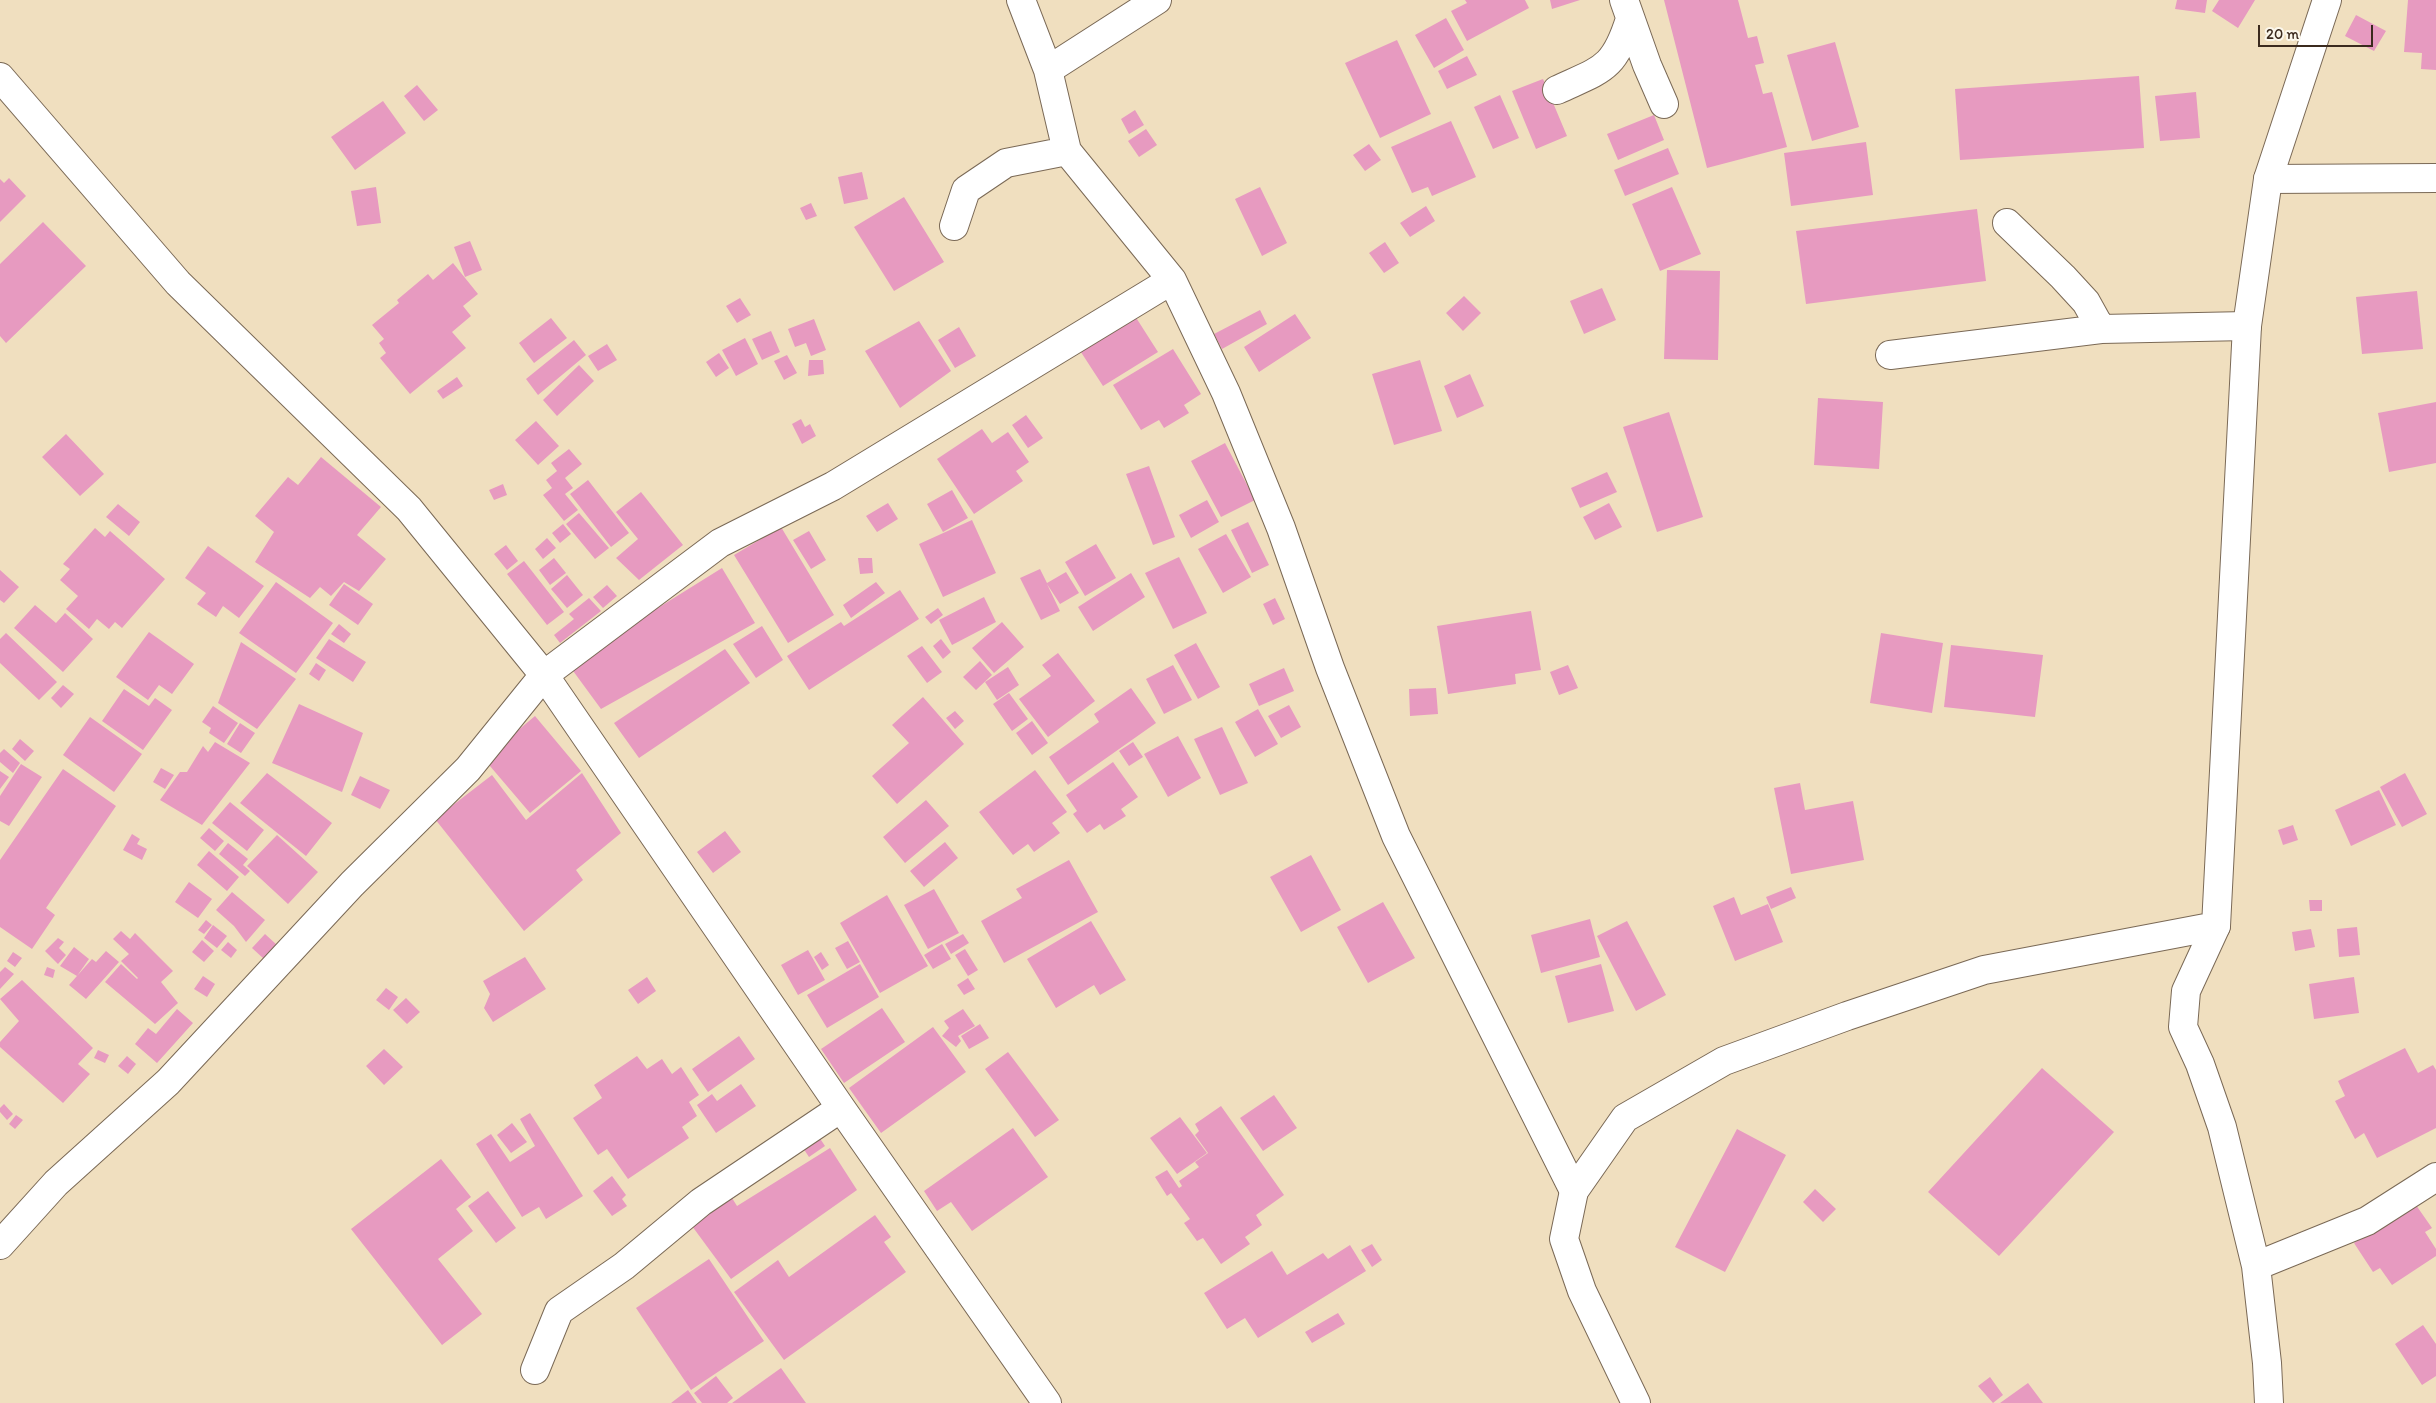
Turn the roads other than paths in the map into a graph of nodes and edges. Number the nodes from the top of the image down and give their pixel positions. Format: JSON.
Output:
{"nodes":[{"id":1,"x":1020,"y":0,"type":"edge"},
{"id":2,"x":1157,"y":0,"type":"edge"},
{"id":3,"x":2327,"y":0,"type":"edge"},
{"id":4,"x":1627,"y":9,"type":"edge"},
{"id":5,"x":1048,"y":70,"type":"junction"},
{"id":6,"x":0,"y":77,"type":"edge"},
{"id":7,"x":1557,"y":90,"type":"dead end"},
{"id":8,"x":1664,"y":104,"type":"dead end"},
{"id":9,"x":1066,"y":151,"type":"junction"},
{"id":10,"x":2436,"y":178,"type":"edge"},
{"id":11,"x":2268,"y":179,"type":"junction"},
{"id":12,"x":2007,"y":223,"type":"dead end"},
{"id":13,"x":954,"y":226,"type":"dead end"},
{"id":14,"x":1172,"y":280,"type":"junction"},
{"id":15,"x":2248,"y":326,"type":"junction"},
{"id":16,"x":2101,"y":329,"type":"junction"},
{"id":17,"x":1890,"y":355,"type":"dead end"},
{"id":18,"x":544,"y":675,"type":"junction"},
{"id":19,"x":2216,"y":926,"type":"junction"},
{"id":20,"x":840,"y":1108,"type":"junction"},
{"id":21,"x":2436,"y":1177,"type":"edge"},
{"id":22,"x":1574,"y":1191,"type":"junction"},
{"id":23,"x":0,"y":1245,"type":"edge"},
{"id":24,"x":2256,"y":1266,"type":"junction"},
{"id":25,"x":535,"y":1370,"type":"dead end"},
{"id":26,"x":1047,"y":1403,"type":"edge"},
{"id":27,"x":1636,"y":1403,"type":"edge"},
{"id":28,"x":2269,"y":1403,"type":"edge"}],
"edges":[{"from":1,"to":5,"type":"street"},
{"from":2,"to":5,"type":"street"},
{"from":3,"to":11,"type":"street"},
{"from":4,"to":7,"type":"street"},
{"from":4,"to":8,"type":"street"},
{"from":5,"to":9,"type":"street"},
{"from":6,"to":18,"type":"street"},
{"from":9,"to":13,"type":"street"},
{"from":9,"to":14,"type":"street"},
{"from":10,"to":11,"type":"street"},
{"from":11,"to":15,"type":"street"},
{"from":12,"to":16,"type":"street"},
{"from":14,"to":18,"type":"street"},
{"from":14,"to":22,"type":"street"},
{"from":15,"to":16,"type":"street"},
{"from":15,"to":19,"type":"street"},
{"from":16,"to":17,"type":"street"},
{"from":18,"to":20,"type":"street"},
{"from":18,"to":23,"type":"street"},
{"from":19,"to":22,"type":"street"},
{"from":19,"to":24,"type":"street"},
{"from":20,"to":25,"type":"street"},
{"from":20,"to":26,"type":"street"},
{"from":21,"to":24,"type":"street"},
{"from":22,"to":27,"type":"street"},
{"from":24,"to":28,"type":"street"}]}
